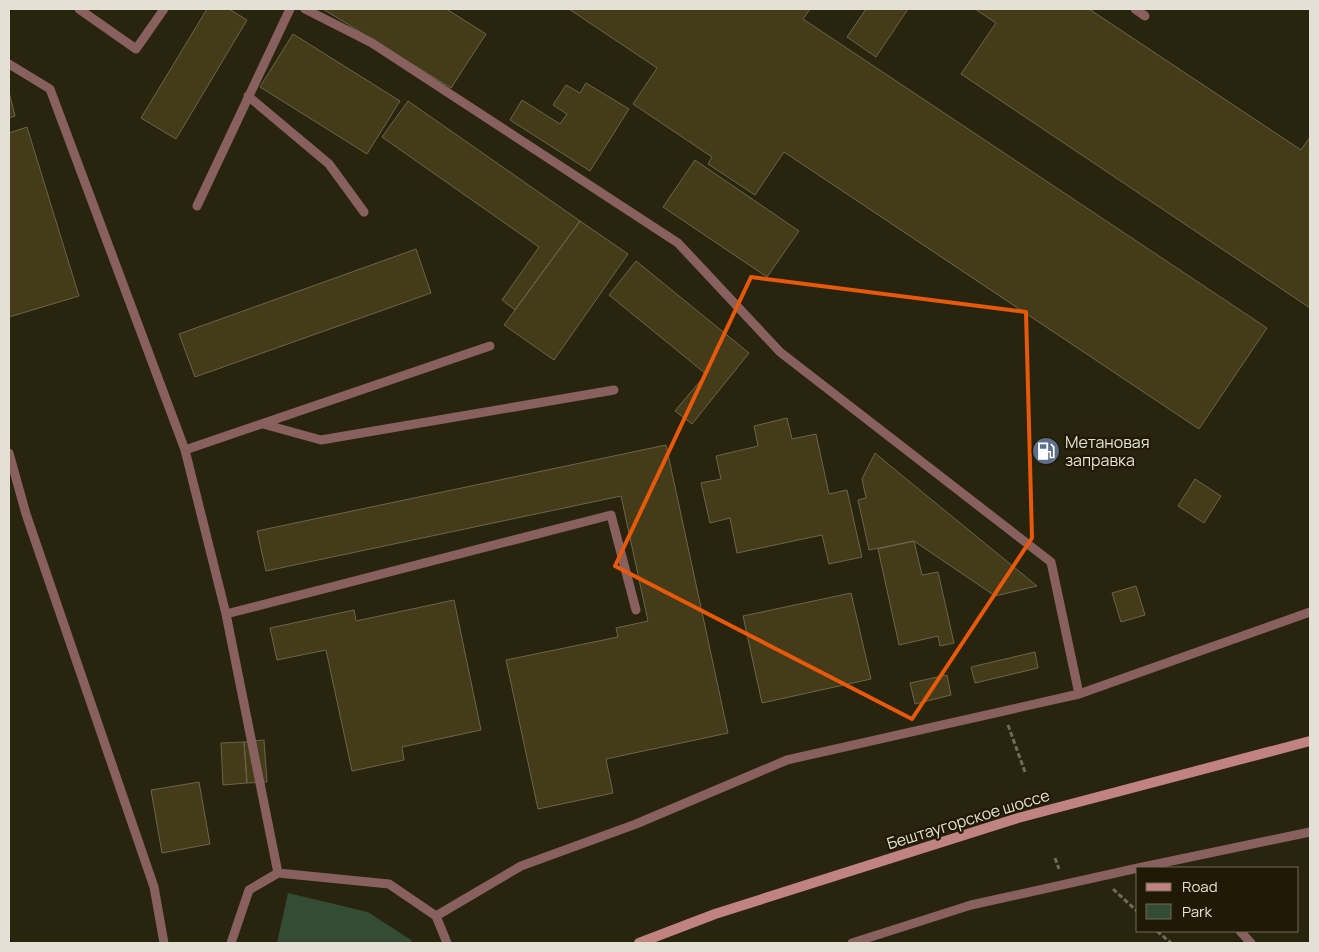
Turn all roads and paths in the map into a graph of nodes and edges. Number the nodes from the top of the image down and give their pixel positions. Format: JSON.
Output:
{"nodes":[{"id":1,"x":79,"y":9,"type":"edge"},
{"id":2,"x":164,"y":9,"type":"edge"},
{"id":3,"x":290,"y":9,"type":"edge"},
{"id":4,"x":305,"y":9,"type":"edge"},
{"id":5,"x":1135,"y":9,"type":"edge"},
{"id":6,"x":1144,"y":16,"type":"dead end"},
{"id":7,"x":9,"y":64,"type":"edge"},
{"id":8,"x":248,"y":96,"type":"junction"},
{"id":9,"x":197,"y":206,"type":"dead end"},
{"id":10,"x":364,"y":212,"type":"dead end"},
{"id":11,"x":490,"y":346,"type":"dead end"},
{"id":12,"x":614,"y":390,"type":"dead end"},
{"id":13,"x":263,"y":424,"type":"junction"},
{"id":14,"x":186,"y":450,"type":"junction"},
{"id":15,"x":9,"y":453,"type":"edge"},
{"id":16,"x":636,"y":610,"type":"dead end"},
{"id":17,"x":1310,"y":612,"type":"edge"},
{"id":18,"x":226,"y":614,"type":"junction"},
{"id":19,"x":1079,"y":694,"type":"junction"},
{"id":20,"x":1003,"y":711,"type":"junction"},
{"id":21,"x":1310,"y":741,"type":"edge"},
{"id":22,"x":1025,"y":772,"type":"dead end"},
{"id":23,"x":1310,"y":832,"type":"edge"},
{"id":24,"x":1150,"y":867,"type":"edge"},
{"id":25,"x":1136,"y":868,"type":"edge"},
{"id":26,"x":278,"y":872,"type":"junction"},
{"id":27,"x":1100,"y":876,"type":"junction"},
{"id":28,"x":1136,"y":910,"type":"edge"},
{"id":29,"x":436,"y":916,"type":"junction"},
{"id":30,"x":1159,"y":932,"type":"edge"},
{"id":31,"x":1241,"y":932,"type":"edge"},
{"id":32,"x":164,"y":943,"type":"edge"},
{"id":33,"x":231,"y":943,"type":"edge"},
{"id":34,"x":447,"y":943,"type":"edge"},
{"id":35,"x":639,"y":943,"type":"edge"},
{"id":36,"x":852,"y":943,"type":"edge"},
{"id":37,"x":1171,"y":943,"type":"edge"},
{"id":38,"x":1251,"y":943,"type":"edge"}],
"edges":[{"from":1,"to":2,"type":"lane"},
{"from":3,"to":8,"type":"lane"},
{"from":4,"to":19,"type":"lane"},
{"from":5,"to":6,"type":"lane"},
{"from":7,"to":14,"type":"lane"},
{"from":8,"to":9,"type":"lane"},
{"from":8,"to":10,"type":"lane"},
{"from":11,"to":13,"type":"lane"},
{"from":12,"to":13,"type":"lane"},
{"from":13,"to":14,"type":"lane"},
{"from":14,"to":18,"type":"lane"},
{"from":15,"to":32,"type":"lane"},
{"from":16,"to":18,"type":"lane"},
{"from":17,"to":19,"type":"lane"},
{"from":18,"to":26,"type":"lane"},
{"from":19,"to":20,"type":"lane"},
{"from":20,"to":22,"type":"path"},
{"from":20,"to":29,"type":"lane"},
{"from":21,"to":35,"type":"main road","name":"Бештаугорское шоссе"},
{"from":23,"to":24,"type":"lane"},
{"from":25,"to":27,"type":"lane"},
{"from":26,"to":29,"type":"lane"},
{"from":26,"to":33,"type":"lane"},
{"from":27,"to":28,"type":"path"},
{"from":27,"to":36,"type":"lane"},
{"from":29,"to":34,"type":"lane"},
{"from":30,"to":37,"type":"path"},
{"from":31,"to":38,"type":"lane"}]}
